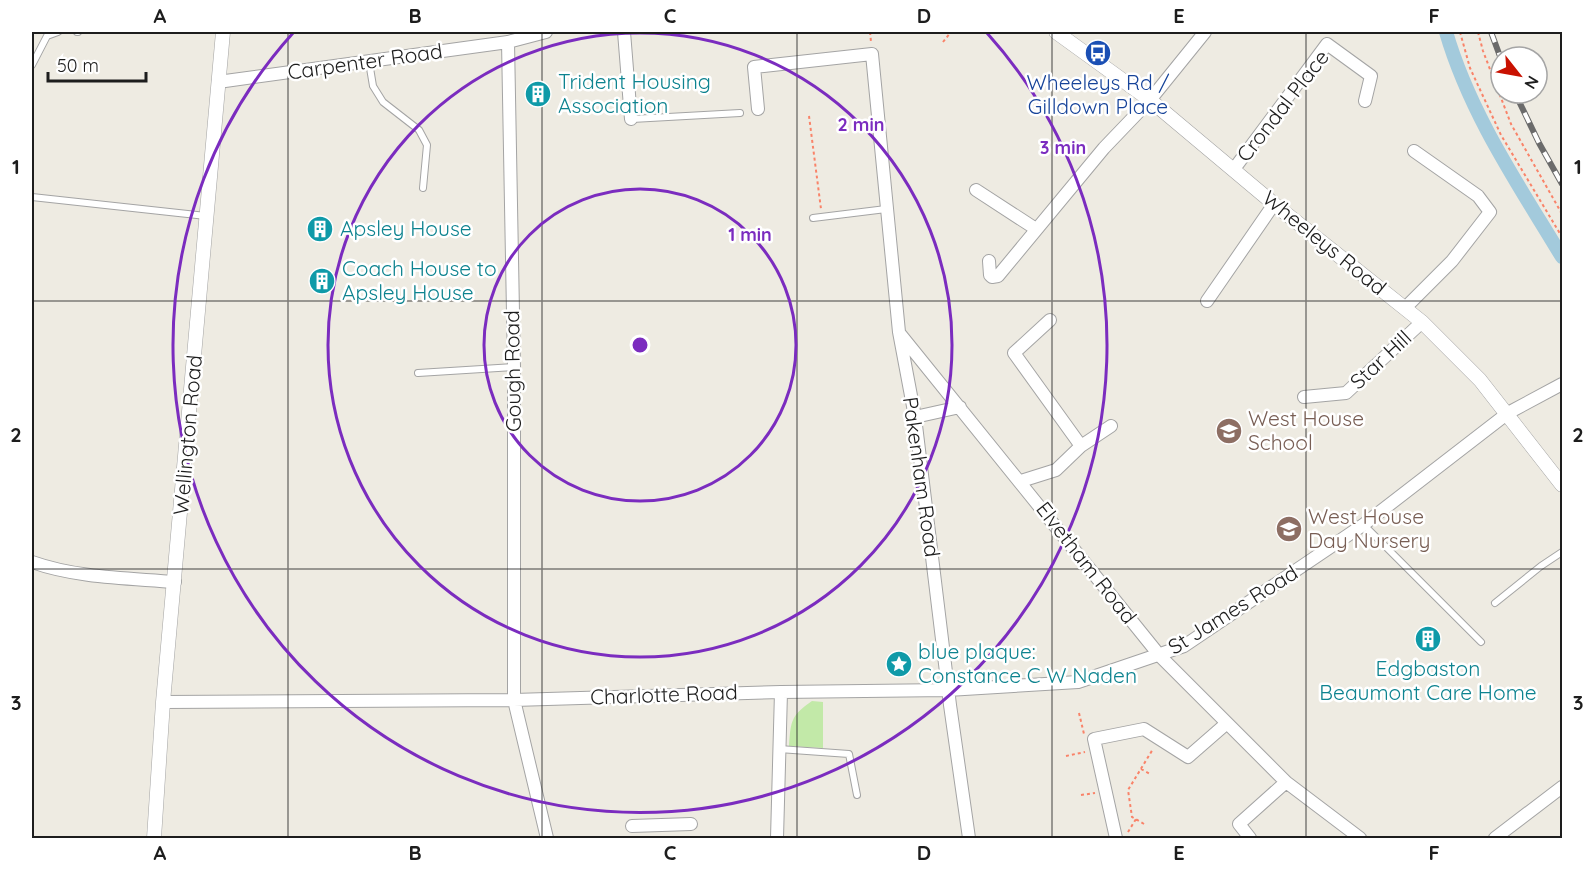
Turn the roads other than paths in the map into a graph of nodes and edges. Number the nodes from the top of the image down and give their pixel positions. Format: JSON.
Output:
{"nodes":[{"id":1,"x":58,"y":32,"type":"edge"},
{"id":2,"x":224,"y":32,"type":"edge"},
{"id":3,"x":546,"y":32,"type":"edge"},
{"id":4,"x":624,"y":32,"type":"edge"},
{"id":5,"x":1056,"y":32,"type":"edge"},
{"id":6,"x":1204,"y":32,"type":"edge"},
{"id":7,"x":508,"y":42,"type":"junction"},
{"id":8,"x":369,"y":61,"type":"junction"},
{"id":9,"x":32,"y":65,"type":"edge"},
{"id":10,"x":218,"y":82,"type":"junction"},
{"id":11,"x":1150,"y":100,"type":"junction"},
{"id":12,"x":1365,"y":101,"type":"dead end"},
{"id":13,"x":758,"y":109,"type":"dead end"},
{"id":14,"x":740,"y":112,"type":"dead end"},
{"id":15,"x":631,"y":119,"type":"joint"},
{"id":16,"x":1414,"y":151,"type":"dead end"},
{"id":17,"x":1234,"y":169,"type":"junction"},
{"id":18,"x":423,"y":188,"type":"dead end"},
{"id":19,"x":976,"y":190,"type":"dead end"},
{"id":20,"x":32,"y":197,"type":"edge"},
{"id":21,"x":1274,"y":204,"type":"junction"},
{"id":22,"x":886,"y":209,"type":"junction"},
{"id":23,"x":206,"y":216,"type":"junction"},
{"id":24,"x":813,"y":218,"type":"dead end"},
{"id":25,"x":1036,"y":229,"type":"junction"},
{"id":26,"x":989,"y":261,"type":"dead end"},
{"id":27,"x":1207,"y":301,"type":"dead end"},
{"id":28,"x":1405,"y":308,"type":"junction"},
{"id":29,"x":1050,"y":320,"type":"dead end"},
{"id":30,"x":1422,"y":322,"type":"junction"},
{"id":31,"x":899,"y":332,"type":"junction"},
{"id":32,"x":513,"y":367,"type":"junction"},
{"id":33,"x":418,"y":373,"type":"dead end"},
{"id":34,"x":1563,"y":384,"type":"edge"},
{"id":35,"x":1304,"y":398,"type":"dead end"},
{"id":36,"x":960,"y":407,"type":"junction"},
{"id":37,"x":1508,"y":413,"type":"junction"},
{"id":38,"x":915,"y":417,"type":"junction"},
{"id":39,"x":1111,"y":426,"type":"dead end"},
{"id":40,"x":1081,"y":446,"type":"junction"},
{"id":41,"x":1021,"y":481,"type":"junction"},
{"id":42,"x":1563,"y":485,"type":"edge"},
{"id":43,"x":1363,"y":525,"type":"junction"},
{"id":44,"x":1563,"y":552,"type":"edge"},
{"id":45,"x":32,"y":562,"type":"edge"},
{"id":46,"x":175,"y":582,"type":"junction"},
{"id":47,"x":1495,"y":603,"type":"dead end"},
{"id":48,"x":1481,"y":642,"type":"dead end"},
{"id":49,"x":1160,"y":656,"type":"junction"},
{"id":50,"x":948,"y":690,"type":"junction"},
{"id":51,"x":781,"y":692,"type":"junction"},
{"id":52,"x":514,"y":700,"type":"junction"},
{"id":53,"x":163,"y":702,"type":"junction"},
{"id":54,"x":1227,"y":723,"type":"junction"},
{"id":55,"x":778,"y":749,"type":"junction"},
{"id":56,"x":1286,"y":783,"type":"junction"},
{"id":57,"x":1563,"y":787,"type":"edge"},
{"id":58,"x":857,"y":795,"type":"dead end"},
{"id":59,"x":691,"y":824,"type":"dead end"},
{"id":60,"x":632,"y":825,"type":"dead end"},
{"id":61,"x":668,"y":825,"type":"junction"},
{"id":62,"x":154,"y":838,"type":"edge"},
{"id":63,"x":547,"y":838,"type":"edge"},
{"id":64,"x":668,"y":838,"type":"edge"},
{"id":65,"x":777,"y":838,"type":"edge"},
{"id":66,"x":969,"y":838,"type":"edge"},
{"id":67,"x":1116,"y":838,"type":"edge"},
{"id":68,"x":1250,"y":838,"type":"edge"},
{"id":69,"x":1360,"y":838,"type":"edge"},
{"id":70,"x":1495,"y":838,"type":"edge"}],
"edges":[{"from":1,"to":9,"type":"lane"},
{"from":2,"to":10,"type":"street","name":"Wellington Road"},
{"from":3,"to":7,"type":"street","name":"Carpenter Road"},
{"from":4,"to":15,"type":"street"},
{"from":5,"to":11,"type":"street","name":"Wheeleys Road"},
{"from":6,"to":11,"type":"street"},
{"from":7,"to":8,"type":"street","name":"Carpenter Road"},
{"from":7,"to":32,"type":"street","name":"Gough Road"},
{"from":8,"to":10,"type":"street","name":"Carpenter Road"},
{"from":8,"to":18,"type":"lane"},
{"from":10,"to":23,"type":"street","name":"Wellington Road"},
{"from":11,"to":17,"type":"street","name":"Wheeleys Road"},
{"from":11,"to":25,"type":"street"},
{"from":12,"to":17,"type":"street","name":"Crondal Place"},
{"from":13,"to":22,"type":"street","name":"Pakenham Road"},
{"from":14,"to":15,"type":"lane"},
{"from":16,"to":28,"type":"street"},
{"from":17,"to":21,"type":"street","name":"Wheeleys Road"},
{"from":19,"to":25,"type":"street"},
{"from":20,"to":23,"type":"lane"},
{"from":21,"to":27,"type":"street"},
{"from":21,"to":28,"type":"street","name":"Wheeleys Road"},
{"from":22,"to":24,"type":"lane"},
{"from":22,"to":31,"type":"street","name":"Pakenham Road"},
{"from":23,"to":46,"type":"street","name":"Wellington Road"},
{"from":25,"to":26,"type":"street"},
{"from":28,"to":30,"type":"street","name":"Wheeleys Road"},
{"from":29,"to":40,"type":"street"},
{"from":30,"to":35,"type":"street","name":"Star Hill"},
{"from":30,"to":37,"type":"street","name":"Wheeleys Road"},
{"from":31,"to":36,"type":"street","name":"Elvetham Road"},
{"from":31,"to":38,"type":"street","name":"Pakenham Road"},
{"from":32,"to":33,"type":"lane"},
{"from":32,"to":52,"type":"street","name":"Gough Road"},
{"from":34,"to":37,"type":"street","name":"St James Road"},
{"from":36,"to":38,"type":"street"},
{"from":36,"to":41,"type":"street","name":"Elvetham Road"},
{"from":37,"to":42,"type":"street","name":"Wheeleys Road"},
{"from":37,"to":43,"type":"street","name":"St James Road"},
{"from":38,"to":50,"type":"street","name":"Pakenham Road"},
{"from":39,"to":40,"type":"street"},
{"from":40,"to":41,"type":"street"},
{"from":41,"to":49,"type":"street","name":"Elvetham Road"},
{"from":43,"to":48,"type":"lane"},
{"from":43,"to":49,"type":"street","name":"St James Road"},
{"from":44,"to":47,"type":"lane"},
{"from":45,"to":46,"type":"street"},
{"from":46,"to":53,"type":"street","name":"Wellington Road"},
{"from":49,"to":50,"type":"street","name":"Charlotte Road"},
{"from":49,"to":54,"type":"street","name":"Elvetham Road"},
{"from":50,"to":51,"type":"street","name":"Charlotte Road"},
{"from":50,"to":66,"type":"street","name":"Pakenham Road"},
{"from":51,"to":52,"type":"street","name":"Charlotte Road"},
{"from":51,"to":55,"type":"street"},
{"from":52,"to":53,"type":"street","name":"Charlotte Road"},
{"from":52,"to":63,"type":"street","name":"Gough Road"},
{"from":53,"to":62,"type":"street","name":"Wellington Road"},
{"from":54,"to":56,"type":"street","name":"Elvetham Road"},
{"from":54,"to":67,"type":"street"},
{"from":55,"to":58,"type":"lane"},
{"from":55,"to":65,"type":"street"},
{"from":56,"to":68,"type":"street"},
{"from":56,"to":69,"type":"street","name":"Elvetham Road"},
{"from":57,"to":70,"type":"street"},
{"from":59,"to":61,"type":"street"},
{"from":60,"to":61,"type":"street"},
{"from":61,"to":64,"type":"street"}]}
